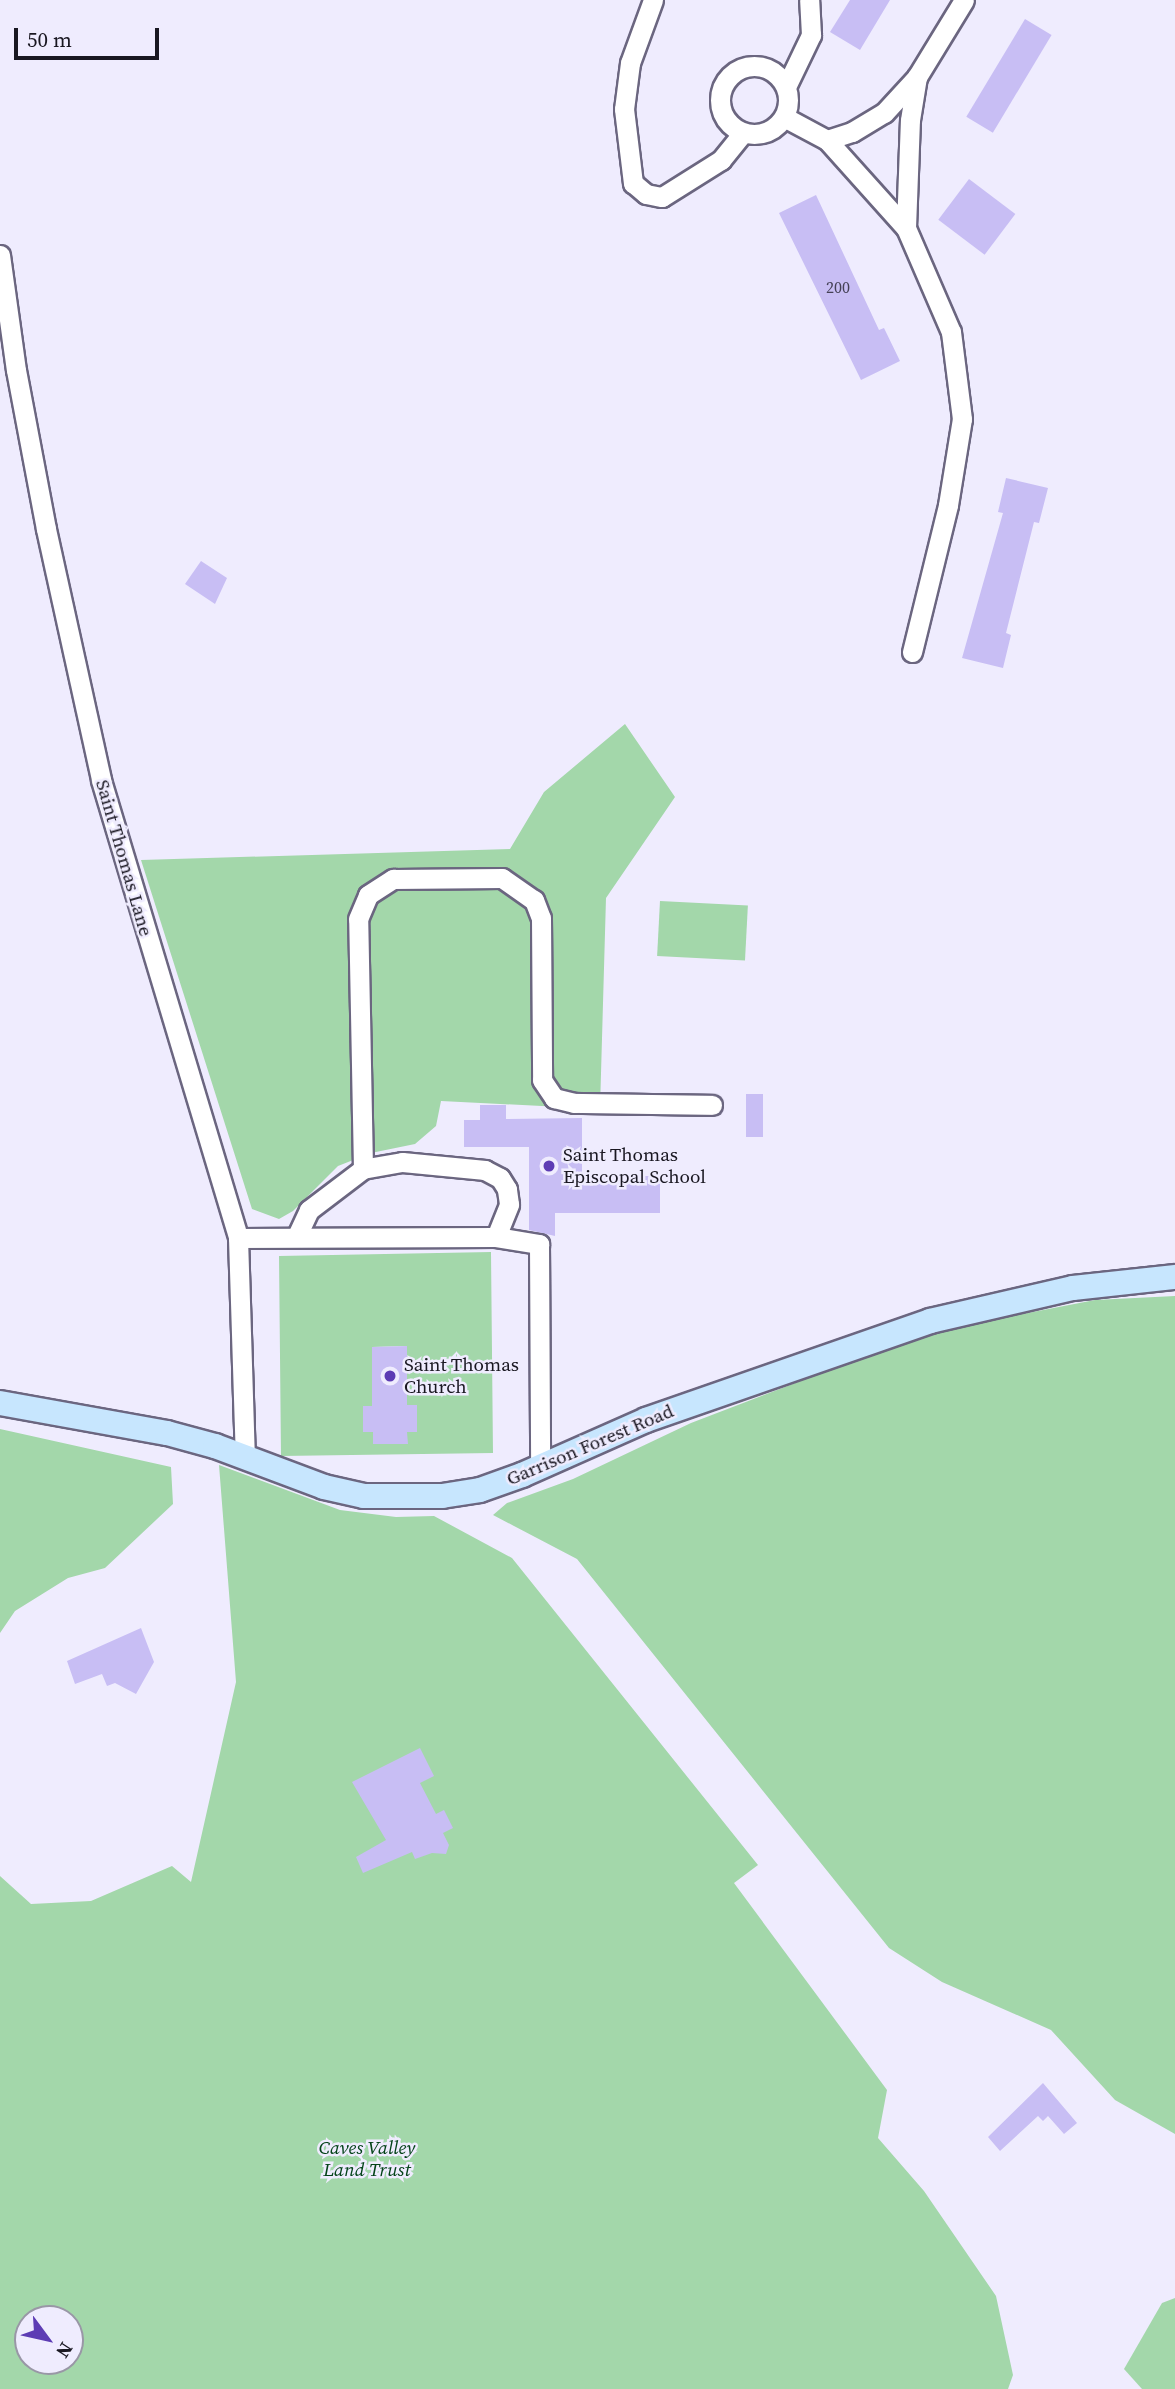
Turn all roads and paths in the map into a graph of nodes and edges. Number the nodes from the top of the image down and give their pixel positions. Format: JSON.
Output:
{"nodes":[{"id":1,"x":653,"y":0,"type":"edge"},
{"id":2,"x":809,"y":0,"type":"edge"},
{"id":3,"x":964,"y":0,"type":"edge"},
{"id":4,"x":917,"y":77,"type":"junction"},
{"id":5,"x":786,"y":87,"type":"junction"},
{"id":6,"x":784,"y":117,"type":"junction"},
{"id":7,"x":743,"y":133,"type":"junction"},
{"id":8,"x":827,"y":139,"type":"junction"},
{"id":9,"x":906,"y":228,"type":"junction"},
{"id":10,"x":0,"y":255,"type":"edge"},
{"id":11,"x":912,"y":652,"type":"dead end"},
{"id":12,"x":712,"y":1105,"type":"dead end"},
{"id":13,"x":363,"y":1169,"type":"junction"},
{"id":14,"x":298,"y":1234,"type":"junction"},
{"id":15,"x":496,"y":1237,"type":"junction"},
{"id":16,"x":238,"y":1238,"type":"junction"},
{"id":17,"x":1175,"y":1277,"type":"edge"},
{"id":18,"x":0,"y":1403,"type":"edge"},
{"id":19,"x":245,"y":1457,"type":"junction"},
{"id":20,"x":540,"y":1466,"type":"junction"}],
"edges":[{"from":1,"to":7,"type":"street"},
{"from":2,"to":5,"type":"street"},
{"from":3,"to":4,"type":"street"},
{"from":4,"to":8,"type":"street"},
{"from":4,"to":9,"type":"street"},
{"from":5,"to":6,"type":"street"},
{"from":5,"to":7,"type":"street"},
{"from":6,"to":7,"type":"street"},
{"from":6,"to":8,"type":"street"},
{"from":8,"to":9,"type":"street"},
{"from":9,"to":11,"type":"street"},
{"from":10,"to":16,"type":"street","name":"Saint Thomas Lane"},
{"from":12,"to":13,"type":"street"},
{"from":13,"to":14,"type":"street"},
{"from":13,"to":15,"type":"street"},
{"from":14,"to":15,"type":"street"},
{"from":14,"to":16,"type":"street"},
{"from":15,"to":20,"type":"street"},
{"from":16,"to":19,"type":"street","name":"Saint Thomas Lane"},
{"from":17,"to":20,"type":"main road","name":"Garrison Forest Road"},
{"from":18,"to":19,"type":"main road","name":"Garrison Forest Road"},
{"from":19,"to":20,"type":"main road","name":"Garrison Forest Road"}]}
